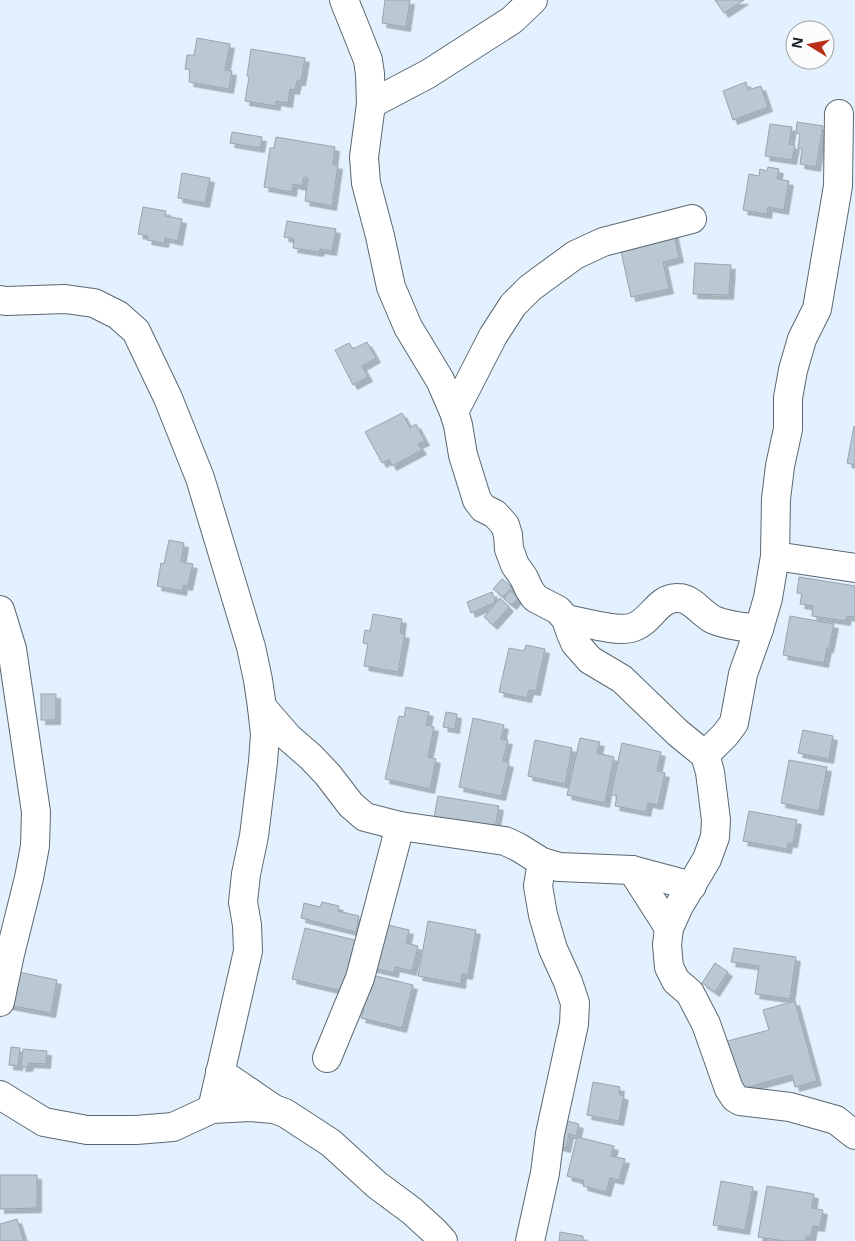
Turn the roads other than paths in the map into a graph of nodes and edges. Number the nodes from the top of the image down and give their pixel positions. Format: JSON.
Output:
{"nodes":[{"id":1,"x":344,"y":0,"type":"edge"},
{"id":2,"x":533,"y":0,"type":"edge"},
{"id":3,"x":371,"y":104,"type":"junction"},
{"id":4,"x":839,"y":114,"type":"dead end"},
{"id":5,"x":692,"y":219,"type":"dead end"},
{"id":6,"x":0,"y":300,"type":"edge"},
{"id":7,"x":472,"y":376,"type":"junction"},
{"id":8,"x":440,"y":380,"type":"junction"},
{"id":9,"x":454,"y":412,"type":"junction"},
{"id":10,"x":775,"y":556,"type":"junction"},
{"id":11,"x":855,"y":568,"type":"edge"},
{"id":12,"x":0,"y":610,"type":"edge"},
{"id":13,"x":566,"y":619,"type":"junction"},
{"id":14,"x":759,"y":629,"type":"junction"},
{"id":15,"x":262,"y":707,"type":"junction"},
{"id":16,"x":301,"y":748,"type":"junction"},
{"id":17,"x":705,"y":755,"type":"junction"},
{"id":18,"x":263,"y":762,"type":"junction"},
{"id":19,"x":400,"y":826,"type":"junction"},
{"id":20,"x":542,"y":862,"type":"junction"},
{"id":21,"x":632,"y":870,"type":"junction"},
{"id":22,"x":692,"y":886,"type":"junction"},
{"id":23,"x":668,"y":928,"type":"junction"},
{"id":24,"x":0,"y":1002,"type":"edge"},
{"id":25,"x":326,"y":1058,"type":"dead end"},
{"id":26,"x":220,"y":1072,"type":"junction"},
{"id":27,"x":0,"y":1095,"type":"edge"},
{"id":28,"x":212,"y":1109,"type":"junction"},
{"id":29,"x":274,"y":1109,"type":"junction"},
{"id":30,"x":855,"y":1135,"type":"edge"},
{"id":31,"x":443,"y":1241,"type":"edge"},
{"id":32,"x":530,"y":1241,"type":"edge"}],
"edges":[{"from":1,"to":3,"type":"street"},
{"from":2,"to":3,"type":"street"},
{"from":3,"to":8,"type":"street"},
{"from":4,"to":10,"type":"street"},
{"from":5,"to":7,"type":"street"},
{"from":6,"to":15,"type":"street"},
{"from":7,"to":8,"type":"street"},
{"from":7,"to":9,"type":"street"},
{"from":8,"to":9,"type":"street"},
{"from":9,"to":13,"type":"street"},
{"from":10,"to":11,"type":"street"},
{"from":10,"to":14,"type":"street"},
{"from":12,"to":24,"type":"street"},
{"from":13,"to":14,"type":"street"},
{"from":13,"to":17,"type":"street"},
{"from":14,"to":17,"type":"street"},
{"from":15,"to":16,"type":"street"},
{"from":15,"to":18,"type":"street"},
{"from":16,"to":18,"type":"street"},
{"from":16,"to":19,"type":"street"},
{"from":17,"to":22,"type":"street"},
{"from":18,"to":26,"type":"street"},
{"from":19,"to":20,"type":"street"},
{"from":19,"to":25,"type":"street"},
{"from":20,"to":21,"type":"street"},
{"from":20,"to":32,"type":"street"},
{"from":21,"to":22,"type":"street"},
{"from":21,"to":23,"type":"street"},
{"from":22,"to":23,"type":"street"},
{"from":23,"to":30,"type":"street"},
{"from":26,"to":28,"type":"street"},
{"from":26,"to":29,"type":"street"},
{"from":27,"to":28,"type":"street"},
{"from":28,"to":29,"type":"street"},
{"from":29,"to":31,"type":"street"}]}
